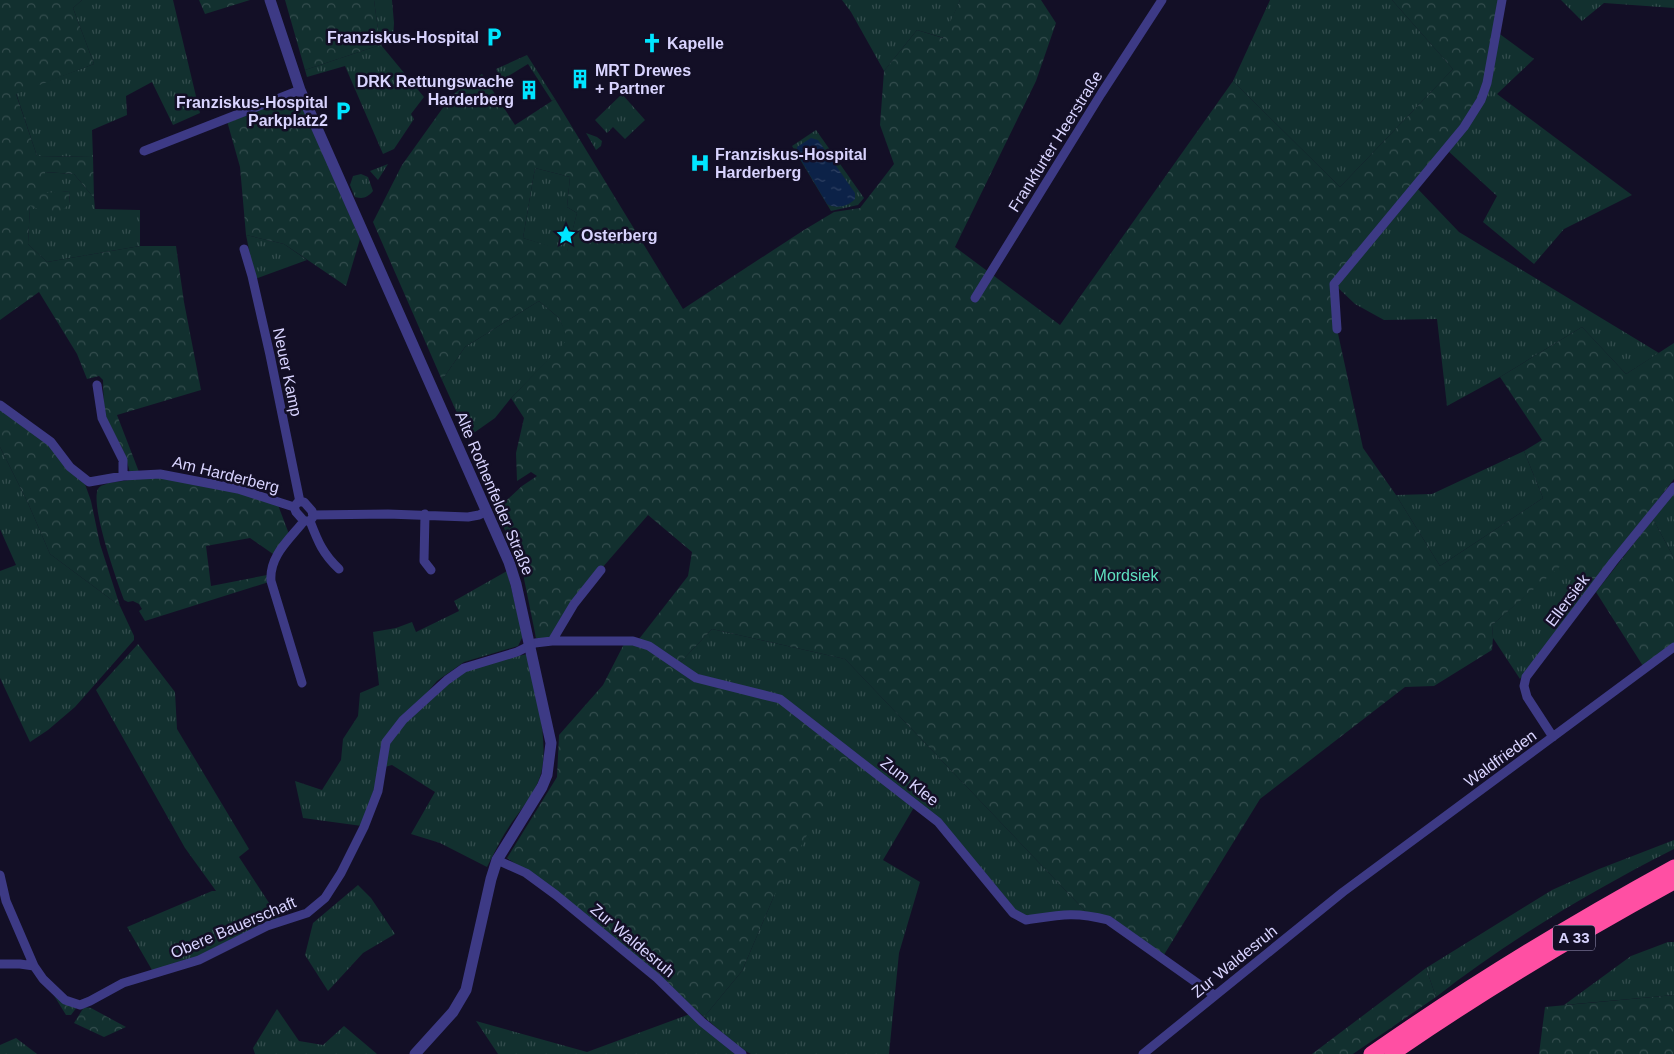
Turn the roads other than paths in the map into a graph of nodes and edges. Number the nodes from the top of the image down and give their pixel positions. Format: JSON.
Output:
{"nodes":[{"id":1,"x":270,"y":0,"type":"edge"},
{"id":2,"x":1162,"y":0,"type":"edge"},
{"id":3,"x":1502,"y":0,"type":"edge"},
{"id":4,"x":300,"y":90,"type":"junction"},
{"id":5,"x":144,"y":151,"type":"dead end"},
{"id":6,"x":244,"y":249,"type":"dead end"},
{"id":7,"x":975,"y":298,"type":"dead end"},
{"id":8,"x":1337,"y":329,"type":"dead end"},
{"id":9,"x":97,"y":385,"type":"dead end"},
{"id":10,"x":0,"y":405,"type":"edge"},
{"id":11,"x":123,"y":476,"type":"junction"},
{"id":12,"x":1674,"y":486,"type":"edge"},
{"id":13,"x":297,"y":504,"type":"junction"},
{"id":14,"x":487,"y":511,"type":"junction"},
{"id":15,"x":425,"y":514,"type":"junction"},
{"id":16,"x":309,"y":519,"type":"junction"},
{"id":17,"x":339,"y":570,"type":"dead end"},
{"id":18,"x":432,"y":570,"type":"dead end"},
{"id":19,"x":601,"y":570,"type":"dead end"},
{"id":20,"x":552,"y":641,"type":"junction"},
{"id":21,"x":530,"y":646,"type":"junction"},
{"id":22,"x":1674,"y":648,"type":"edge"},
{"id":23,"x":302,"y":682,"type":"dead end"},
{"id":24,"x":1553,"y":737,"type":"junction"},
{"id":25,"x":497,"y":860,"type":"junction"},
{"id":26,"x":1674,"y":867,"type":"edge"},
{"id":27,"x":0,"y":875,"type":"edge"},
{"id":28,"x":1674,"y":882,"type":"edge"},
{"id":29,"x":1343,"y":892,"type":"joint"},
{"id":30,"x":0,"y":964,"type":"edge"},
{"id":31,"x":34,"y":966,"type":"junction"},
{"id":32,"x":1214,"y":996,"type":"junction"},
{"id":33,"x":415,"y":1054,"type":"edge"},
{"id":34,"x":742,"y":1054,"type":"edge"},
{"id":35,"x":1144,"y":1054,"type":"edge"},
{"id":36,"x":1371,"y":1054,"type":"edge"},
{"id":37,"x":1392,"y":1054,"type":"edge"}],
"edges":[{"from":1,"to":4,"type":"street","name":"Alte Rothenfelder Straße"},
{"from":2,"to":7,"type":"street","name":"Frankfurter Heerstraße"},
{"from":3,"to":8,"type":"street"},
{"from":4,"to":5,"type":"street"},
{"from":4,"to":14,"type":"street","name":"Alte Rothenfelder Straße"},
{"from":6,"to":13,"type":"street","name":"Neuer Kamp"},
{"from":9,"to":11,"type":"street"},
{"from":10,"to":11,"type":"street","name":"Am Harderberg"},
{"from":11,"to":13,"type":"street","name":"Am Harderberg"},
{"from":12,"to":24,"type":"street","name":"Ellersiek"},
{"from":13,"to":16,"type":"street"},
{"from":14,"to":15,"type":"street"},
{"from":14,"to":21,"type":"street","name":"Alte Rothenfelder Straße"},
{"from":15,"to":16,"type":"street"},
{"from":15,"to":18,"type":"street"},
{"from":16,"to":17,"type":"street"},
{"from":16,"to":23,"type":"street"},
{"from":19,"to":20,"type":"street"},
{"from":20,"to":21,"type":"street","name":"Zum Klee"},
{"from":20,"to":32,"type":"street","name":"Zum Klee"},
{"from":21,"to":25,"type":"street","name":"Alte Rothenfelder Straße"},
{"from":21,"to":31,"type":"street","name":"Obere Bauerschaft"},
{"from":22,"to":24,"type":"street","name":"Waldfrieden"},
{"from":24,"to":29,"type":"street","name":"Waldfrieden"},
{"from":25,"to":33,"type":"street","name":"Alte Rothenfelder Straße"},
{"from":25,"to":34,"type":"street","name":"Zur Waldesruh"},
{"from":26,"to":36,"type":"highway","number":"A 33"},
{"from":27,"to":31,"type":"street","name":"Obere Bauerschaft"},
{"from":28,"to":37,"type":"highway","number":"A 33"},
{"from":29,"to":32,"type":"street","name":"Zur Waldesruh"},
{"from":30,"to":31,"type":"street"},
{"from":32,"to":35,"type":"street","name":"Zur Waldesruh"}]}
